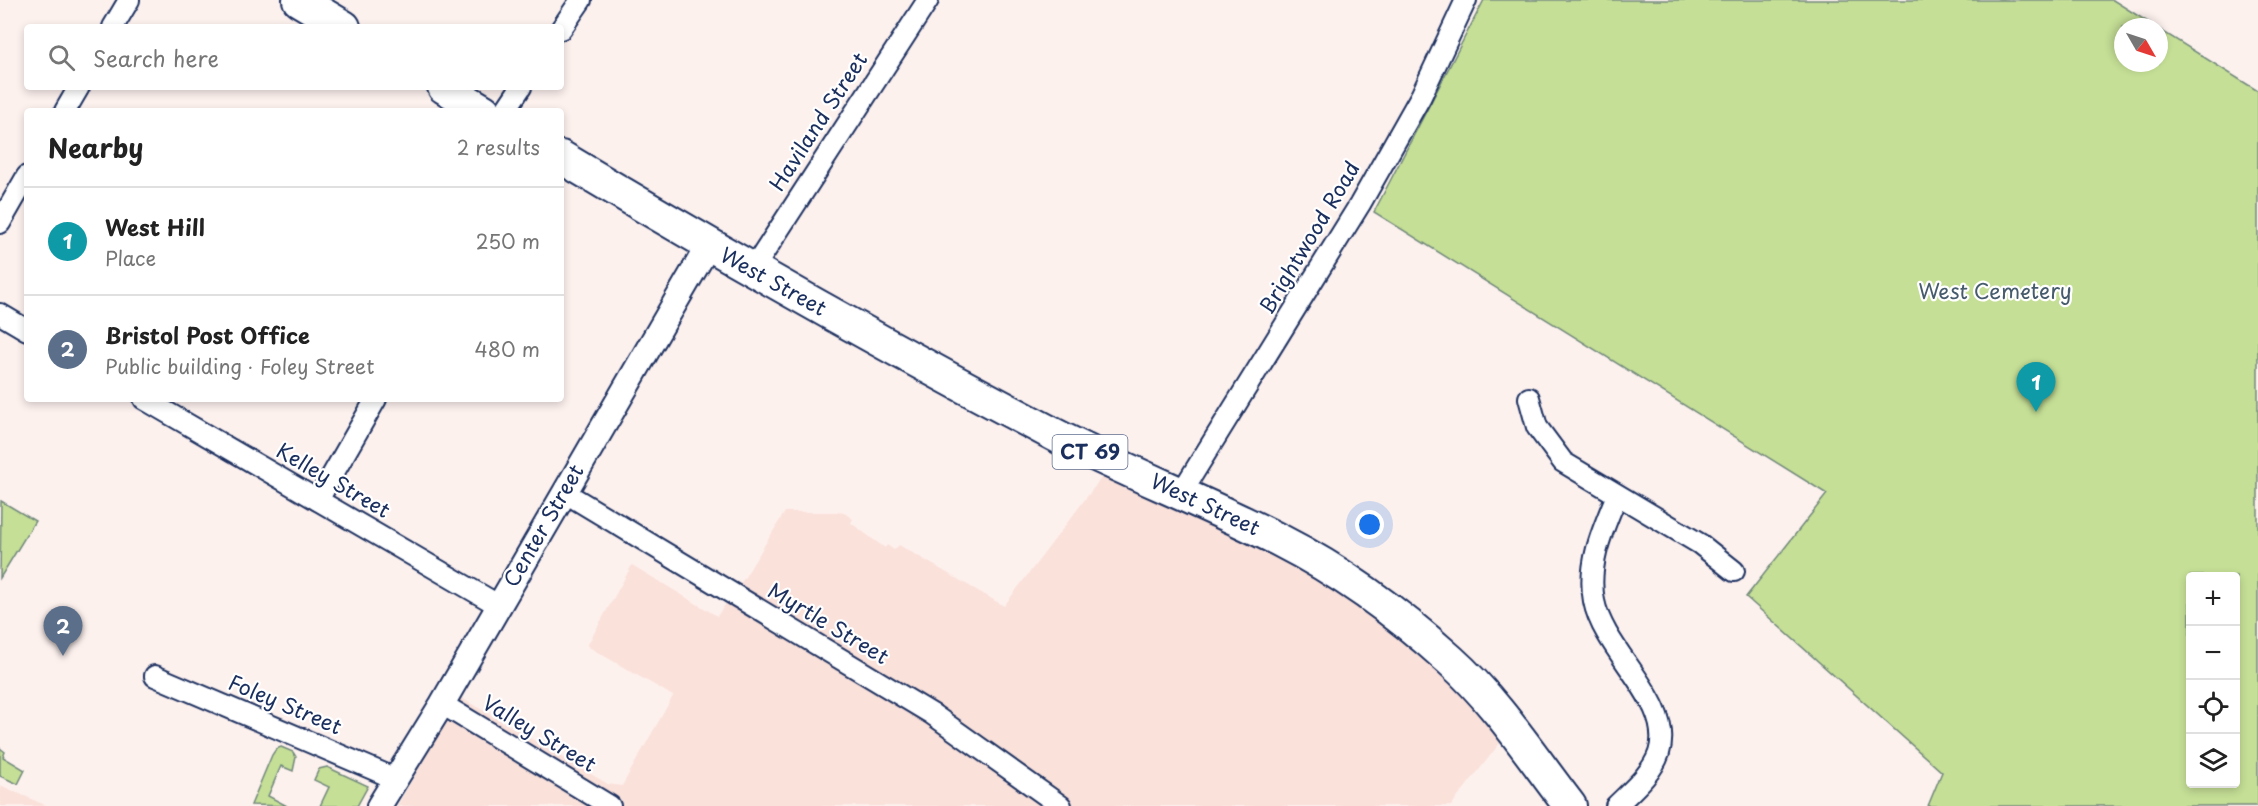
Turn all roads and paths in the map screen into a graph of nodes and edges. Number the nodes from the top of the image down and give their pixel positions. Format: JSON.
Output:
{"nodes":[{"id":1,"x":129,"y":0,"type":"edge"},
{"id":2,"x":299,"y":0,"type":"edge"},
{"id":3,"x":581,"y":0,"type":"edge"},
{"id":4,"x":928,"y":0,"type":"edge"},
{"id":5,"x":1466,"y":0,"type":"edge"},
{"id":6,"x":115,"y":24,"type":"edge"},
{"id":7,"x":339,"y":24,"type":"edge"},
{"id":8,"x":564,"y":25,"type":"edge"},
{"id":9,"x":77,"y":90,"type":"edge"},
{"id":10,"x":449,"y":90,"type":"edge"},
{"id":11,"x":519,"y":90,"type":"edge"},
{"id":12,"x":67,"y":108,"type":"edge"},
{"id":13,"x":479,"y":108,"type":"edge"},
{"id":14,"x":507,"y":108,"type":"edge"},
{"id":15,"x":564,"y":159,"type":"edge"},
{"id":16,"x":24,"y":181,"type":"edge"},
{"id":17,"x":0,"y":223,"type":"edge"},
{"id":18,"x":708,"y":246,"type":"junction"},
{"id":19,"x":752,"y":271,"type":"junction"},
{"id":20,"x":0,"y":314,"type":"edge"},
{"id":21,"x":24,"y":328,"type":"edge"},
{"id":22,"x":1529,"y":398,"type":"dead end"},
{"id":23,"x":149,"y":402,"type":"edge"},
{"id":24,"x":374,"y":402,"type":"edge"},
{"id":25,"x":564,"y":492,"type":"junction"},
{"id":26,"x":1181,"y":493,"type":"junction"},
{"id":27,"x":1617,"y":495,"type":"junction"},
{"id":28,"x":318,"y":500,"type":"junction"},
{"id":29,"x":1734,"y":571,"type":"dead end"},
{"id":30,"x":498,"y":605,"type":"junction"},
{"id":31,"x":155,"y":676,"type":"dead end"},
{"id":32,"x":442,"y":704,"type":"junction"},
{"id":33,"x":396,"y":779,"type":"junction"},
{"id":34,"x":379,"y":806,"type":"edge"},
{"id":35,"x":610,"y":806,"type":"edge"},
{"id":36,"x":1061,"y":806,"type":"edge"},
{"id":37,"x":1570,"y":806,"type":"edge"},
{"id":38,"x":1616,"y":806,"type":"edge"}],
"edges":[{"from":1,"to":6,"type":"street"},
{"from":2,"to":7,"type":"main road"},
{"from":3,"to":8,"type":"street"},
{"from":4,"to":19,"type":"street","name":"Haviland Street"},
{"from":5,"to":26,"type":"street","name":"Brightwood Road"},
{"from":9,"to":12,"type":"street"},
{"from":10,"to":13,"type":"main road"},
{"from":11,"to":14,"type":"street"},
{"from":15,"to":18,"type":"main road","name":"West Street","number":"CT 69"},
{"from":16,"to":17,"type":"street"},
{"from":18,"to":19,"type":"main road","name":"West Street","number":"CT 69"},
{"from":18,"to":25,"type":"street","name":"Center Street"},
{"from":19,"to":26,"type":"main road","name":"West Street","number":"CT 69"},
{"from":20,"to":21,"type":"street"},
{"from":22,"to":27,"type":"street"},
{"from":23,"to":28,"type":"street","name":"Kelley Street"},
{"from":24,"to":28,"type":"street"},
{"from":25,"to":30,"type":"street","name":"Center Street"},
{"from":25,"to":36,"type":"street","name":"Myrtle Street"},
{"from":26,"to":37,"type":"main road","name":"West Street","number":"CT 69"},
{"from":27,"to":29,"type":"street"},
{"from":27,"to":38,"type":"street"},
{"from":28,"to":30,"type":"street","name":"Kelley Street"},
{"from":30,"to":32,"type":"street","name":"Center Street"},
{"from":31,"to":33,"type":"street","name":"Foley Street"},
{"from":32,"to":33,"type":"street","name":"Center Street"},
{"from":32,"to":35,"type":"street","name":"Valley Street"},
{"from":33,"to":34,"type":"street","name":"Center Street"}]}
